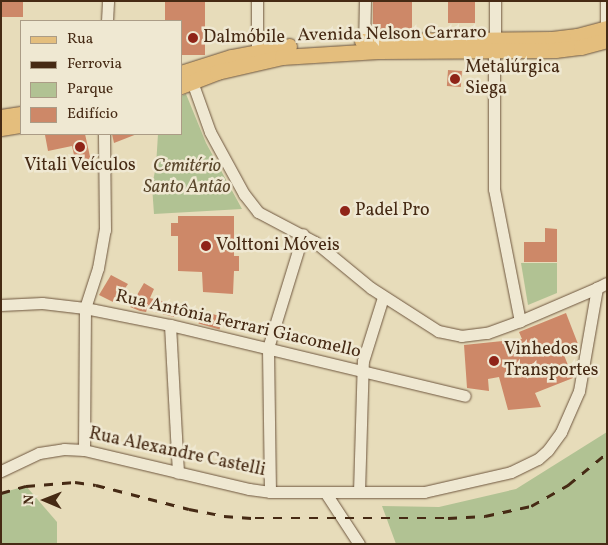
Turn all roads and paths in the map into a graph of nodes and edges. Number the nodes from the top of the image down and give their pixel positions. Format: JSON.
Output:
{"nodes":[{"id":1,"x":108,"y":1,"type":"edge"},
{"id":2,"x":257,"y":1,"type":"edge"},
{"id":3,"x":364,"y":1,"type":"edge"},
{"id":4,"x":495,"y":1,"type":"edge"},
{"id":5,"x":606,"y":1,"type":"edge"},
{"id":6,"x":107,"y":20,"type":"edge"},
{"id":7,"x":606,"y":34,"type":"edge"},
{"id":8,"x":494,"y":45,"type":"junction"},
{"id":9,"x":371,"y":46,"type":"junction"},
{"id":10,"x":257,"y":56,"type":"junction"},
{"id":11,"x":185,"y":78,"type":"edge"},
{"id":12,"x":20,"y":114,"type":"edge"},
{"id":13,"x":1,"y":117,"type":"edge"},
{"id":14,"x":20,"y":125,"type":"edge"},
{"id":15,"x":1,"y":128,"type":"edge"},
{"id":16,"x":104,"y":135,"type":"edge"},
{"id":17,"x":303,"y":234,"type":"junction"},
{"id":18,"x":602,"y":286,"type":"edge"},
{"id":19,"x":383,"y":297,"type":"junction"},
{"id":20,"x":1,"y":305,"type":"edge"},
{"id":21,"x":85,"y":308,"type":"junction"},
{"id":22,"x":520,"y":322,"type":"junction"},
{"id":23,"x":170,"y":325,"type":"junction"},
{"id":24,"x":268,"y":348,"type":"junction"},
{"id":25,"x":362,"y":371,"type":"junction"},
{"id":26,"x":465,"y":396,"type":"dead end"},
{"id":27,"x":84,"y":450,"type":"junction"},
{"id":28,"x":1,"y":471,"type":"edge"},
{"id":29,"x":178,"y":472,"type":"junction"},
{"id":30,"x":270,"y":492,"type":"junction"},
{"id":31,"x":325,"y":492,"type":"junction"},
{"id":32,"x":359,"y":492,"type":"junction"},
{"id":33,"x":359,"y":544,"type":"edge"}],
"edges":[{"from":1,"to":6,"type":"street"},
{"from":2,"to":10,"type":"street"},
{"from":3,"to":9,"type":"street"},
{"from":4,"to":8,"type":"street"},
{"from":5,"to":7,"type":"street"},
{"from":7,"to":8,"type":"main road","name":"Avenida Nelson Carraro"},
{"from":8,"to":9,"type":"main road","name":"Avenida Nelson Carraro"},
{"from":8,"to":22,"type":"street"},
{"from":9,"to":10,"type":"main road","name":"Avenida Nelson Carraro"},
{"from":10,"to":11,"type":"main road","name":"Avenida Nelson Carraro"},
{"from":11,"to":17,"type":"street"},
{"from":12,"to":13,"type":"main road"},
{"from":14,"to":15,"type":"main road"},
{"from":16,"to":21,"type":"street"},
{"from":17,"to":19,"type":"street"},
{"from":17,"to":24,"type":"street"},
{"from":18,"to":22,"type":"street"},
{"from":18,"to":32,"type":"street","name":"Rua Alexandre Castelli"},
{"from":19,"to":22,"type":"street"},
{"from":19,"to":25,"type":"street"},
{"from":20,"to":21,"type":"street","name":"Rua Antônia Ferrari Giacomello"},
{"from":21,"to":23,"type":"street","name":"Rua Antônia Ferrari Giacomello"},
{"from":21,"to":27,"type":"street"},
{"from":23,"to":24,"type":"street","name":"Rua Antônia Ferrari Giacomello"},
{"from":23,"to":29,"type":"street"},
{"from":24,"to":25,"type":"street","name":"Rua Antônia Ferrari Giacomello"},
{"from":24,"to":30,"type":"street"},
{"from":25,"to":26,"type":"street","name":"Rua Antônia Ferrari Giacomello"},
{"from":25,"to":32,"type":"street"},
{"from":27,"to":28,"type":"street","name":"Rua Alexandre Castelli"},
{"from":27,"to":29,"type":"street","name":"Rua Alexandre Castelli"},
{"from":29,"to":30,"type":"street","name":"Rua Alexandre Castelli"},
{"from":30,"to":31,"type":"street","name":"Rua Alexandre Castelli"},
{"from":31,"to":32,"type":"street","name":"Rua Alexandre Castelli"},
{"from":31,"to":33,"type":"street"}]}
